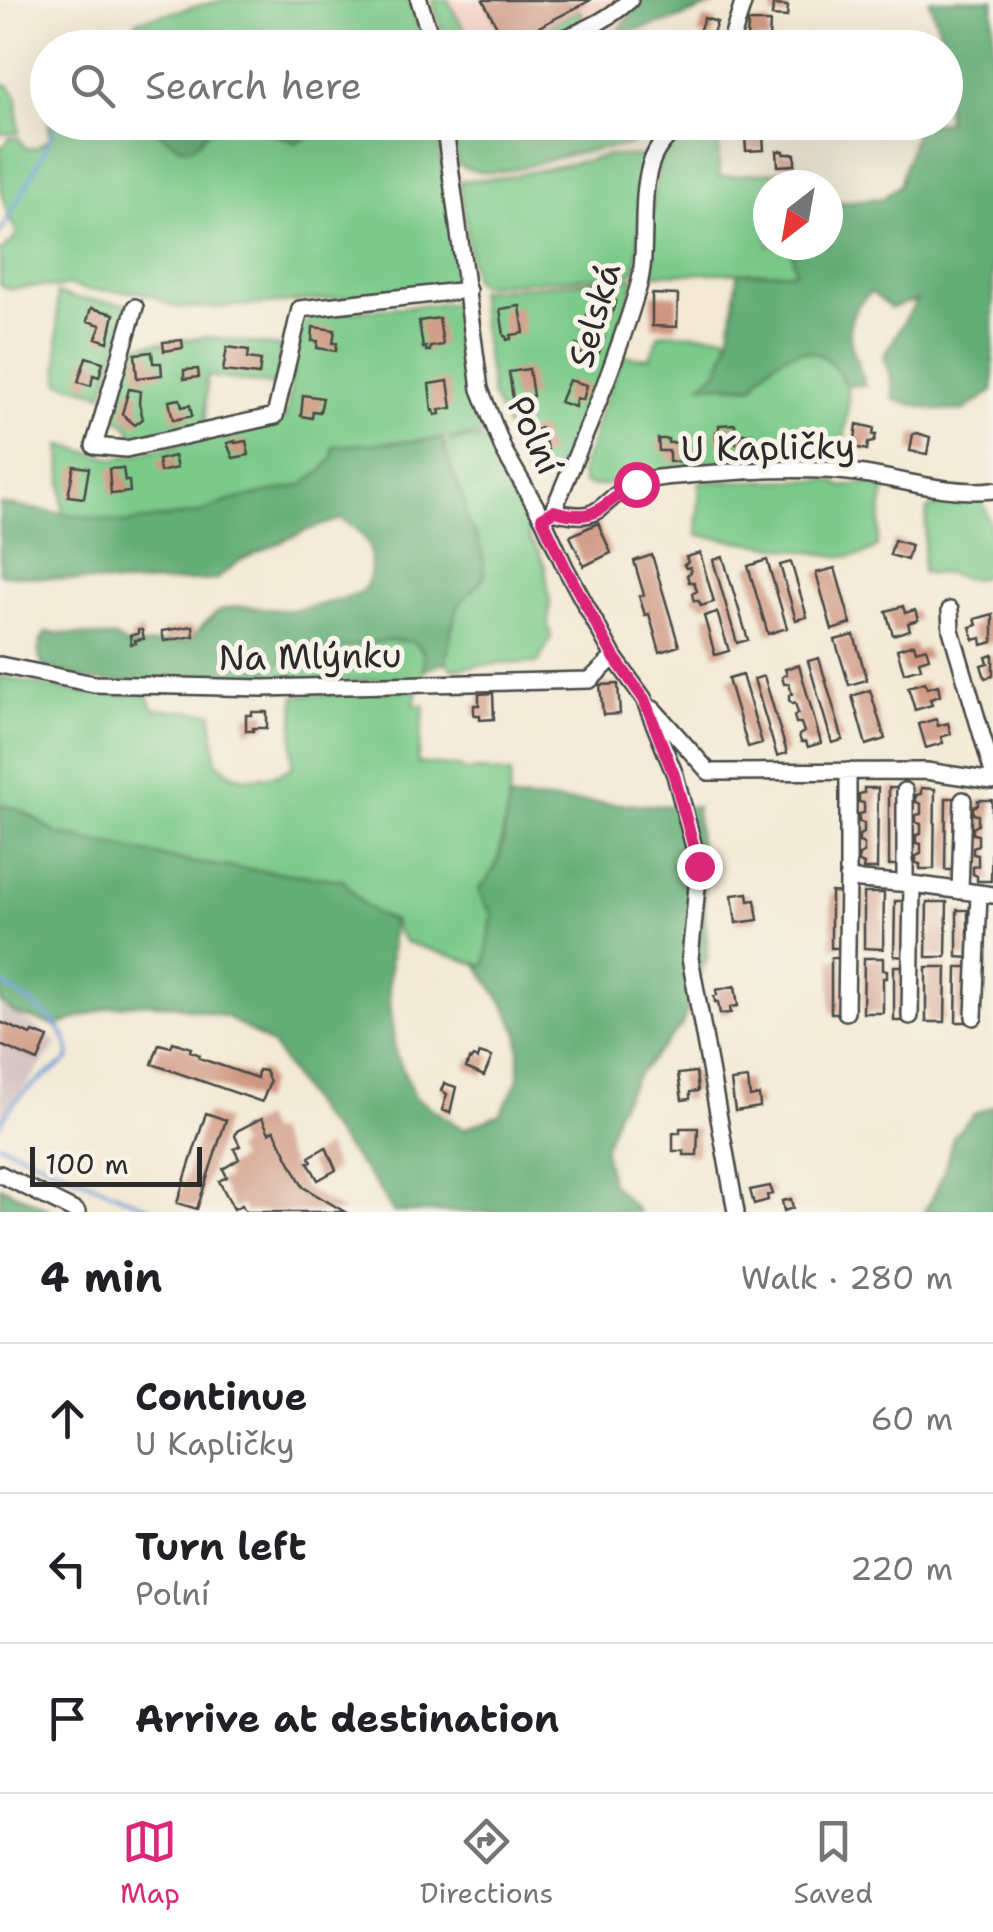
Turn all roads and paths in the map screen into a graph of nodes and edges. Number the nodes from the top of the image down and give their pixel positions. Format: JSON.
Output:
{"nodes":[{"id":1,"x":419,"y":0,"type":"edge"},
{"id":2,"x":630,"y":0,"type":"edge"},
{"id":3,"x":744,"y":0,"type":"edge"},
{"id":4,"x":428,"y":30,"type":"edge"},
{"id":5,"x":586,"y":30,"type":"edge"},
{"id":6,"x":735,"y":30,"type":"edge"},
{"id":7,"x":447,"y":140,"type":"edge"},
{"id":8,"x":665,"y":140,"type":"edge"},
{"id":9,"x":468,"y":290,"type":"junction"},
{"id":10,"x":135,"y":307,"type":"dead end"},
{"id":11,"x":993,"y":490,"type":"edge"},
{"id":12,"x":548,"y":515,"type":"junction"},
{"id":13,"x":950,"y":610,"type":"dead end"},
{"id":14,"x":614,"y":657,"type":"junction"},
{"id":15,"x":0,"y":665,"type":"edge"},
{"id":16,"x":644,"y":699,"type":"junction"},
{"id":17,"x":848,"y":771,"type":"junction"},
{"id":18,"x":993,"y":777,"type":"edge"},
{"id":19,"x":906,"y":791,"type":"dead end"},
{"id":20,"x":963,"y":800,"type":"dead end"},
{"id":21,"x":848,"y":879,"type":"junction"},
{"id":22,"x":908,"y":884,"type":"junction"},
{"id":23,"x":960,"y":891,"type":"junction"},
{"id":24,"x":986,"y":895,"type":"edge"},
{"id":25,"x":846,"y":1012,"type":"dead end"},
{"id":26,"x":910,"y":1016,"type":"dead end"},
{"id":27,"x":974,"y":1017,"type":"dead end"},
{"id":28,"x":0,"y":1174,"type":"edge"},
{"id":29,"x":76,"y":1212,"type":"edge"},
{"id":30,"x":736,"y":1212,"type":"edge"}],
"edges":[{"from":1,"to":4,"type":"street"},
{"from":2,"to":5,"type":"street"},
{"from":3,"to":6,"type":"street"},
{"from":7,"to":9,"type":"street","name":"Polní"},
{"from":8,"to":12,"type":"street","name":"Selská"},
{"from":9,"to":10,"type":"street"},
{"from":9,"to":12,"type":"street","name":"Polní"},
{"from":11,"to":12,"type":"street","name":"U Kapličky"},
{"from":12,"to":14,"type":"street","name":"Polní"},
{"from":13,"to":18,"type":"street"},
{"from":14,"to":15,"type":"street","name":"Na Mlýnku"},
{"from":14,"to":16,"type":"street","name":"Polní"},
{"from":16,"to":17,"type":"street"},
{"from":16,"to":30,"type":"street","name":"Polní"},
{"from":17,"to":18,"type":"street"},
{"from":17,"to":21,"type":"street"},
{"from":19,"to":22,"type":"street"},
{"from":20,"to":23,"type":"street"},
{"from":21,"to":22,"type":"street"},
{"from":21,"to":25,"type":"street"},
{"from":22,"to":23,"type":"street"},
{"from":22,"to":26,"type":"street"},
{"from":23,"to":24,"type":"street"},
{"from":24,"to":27,"type":"street"},
{"from":28,"to":29,"type":"street"}]}
